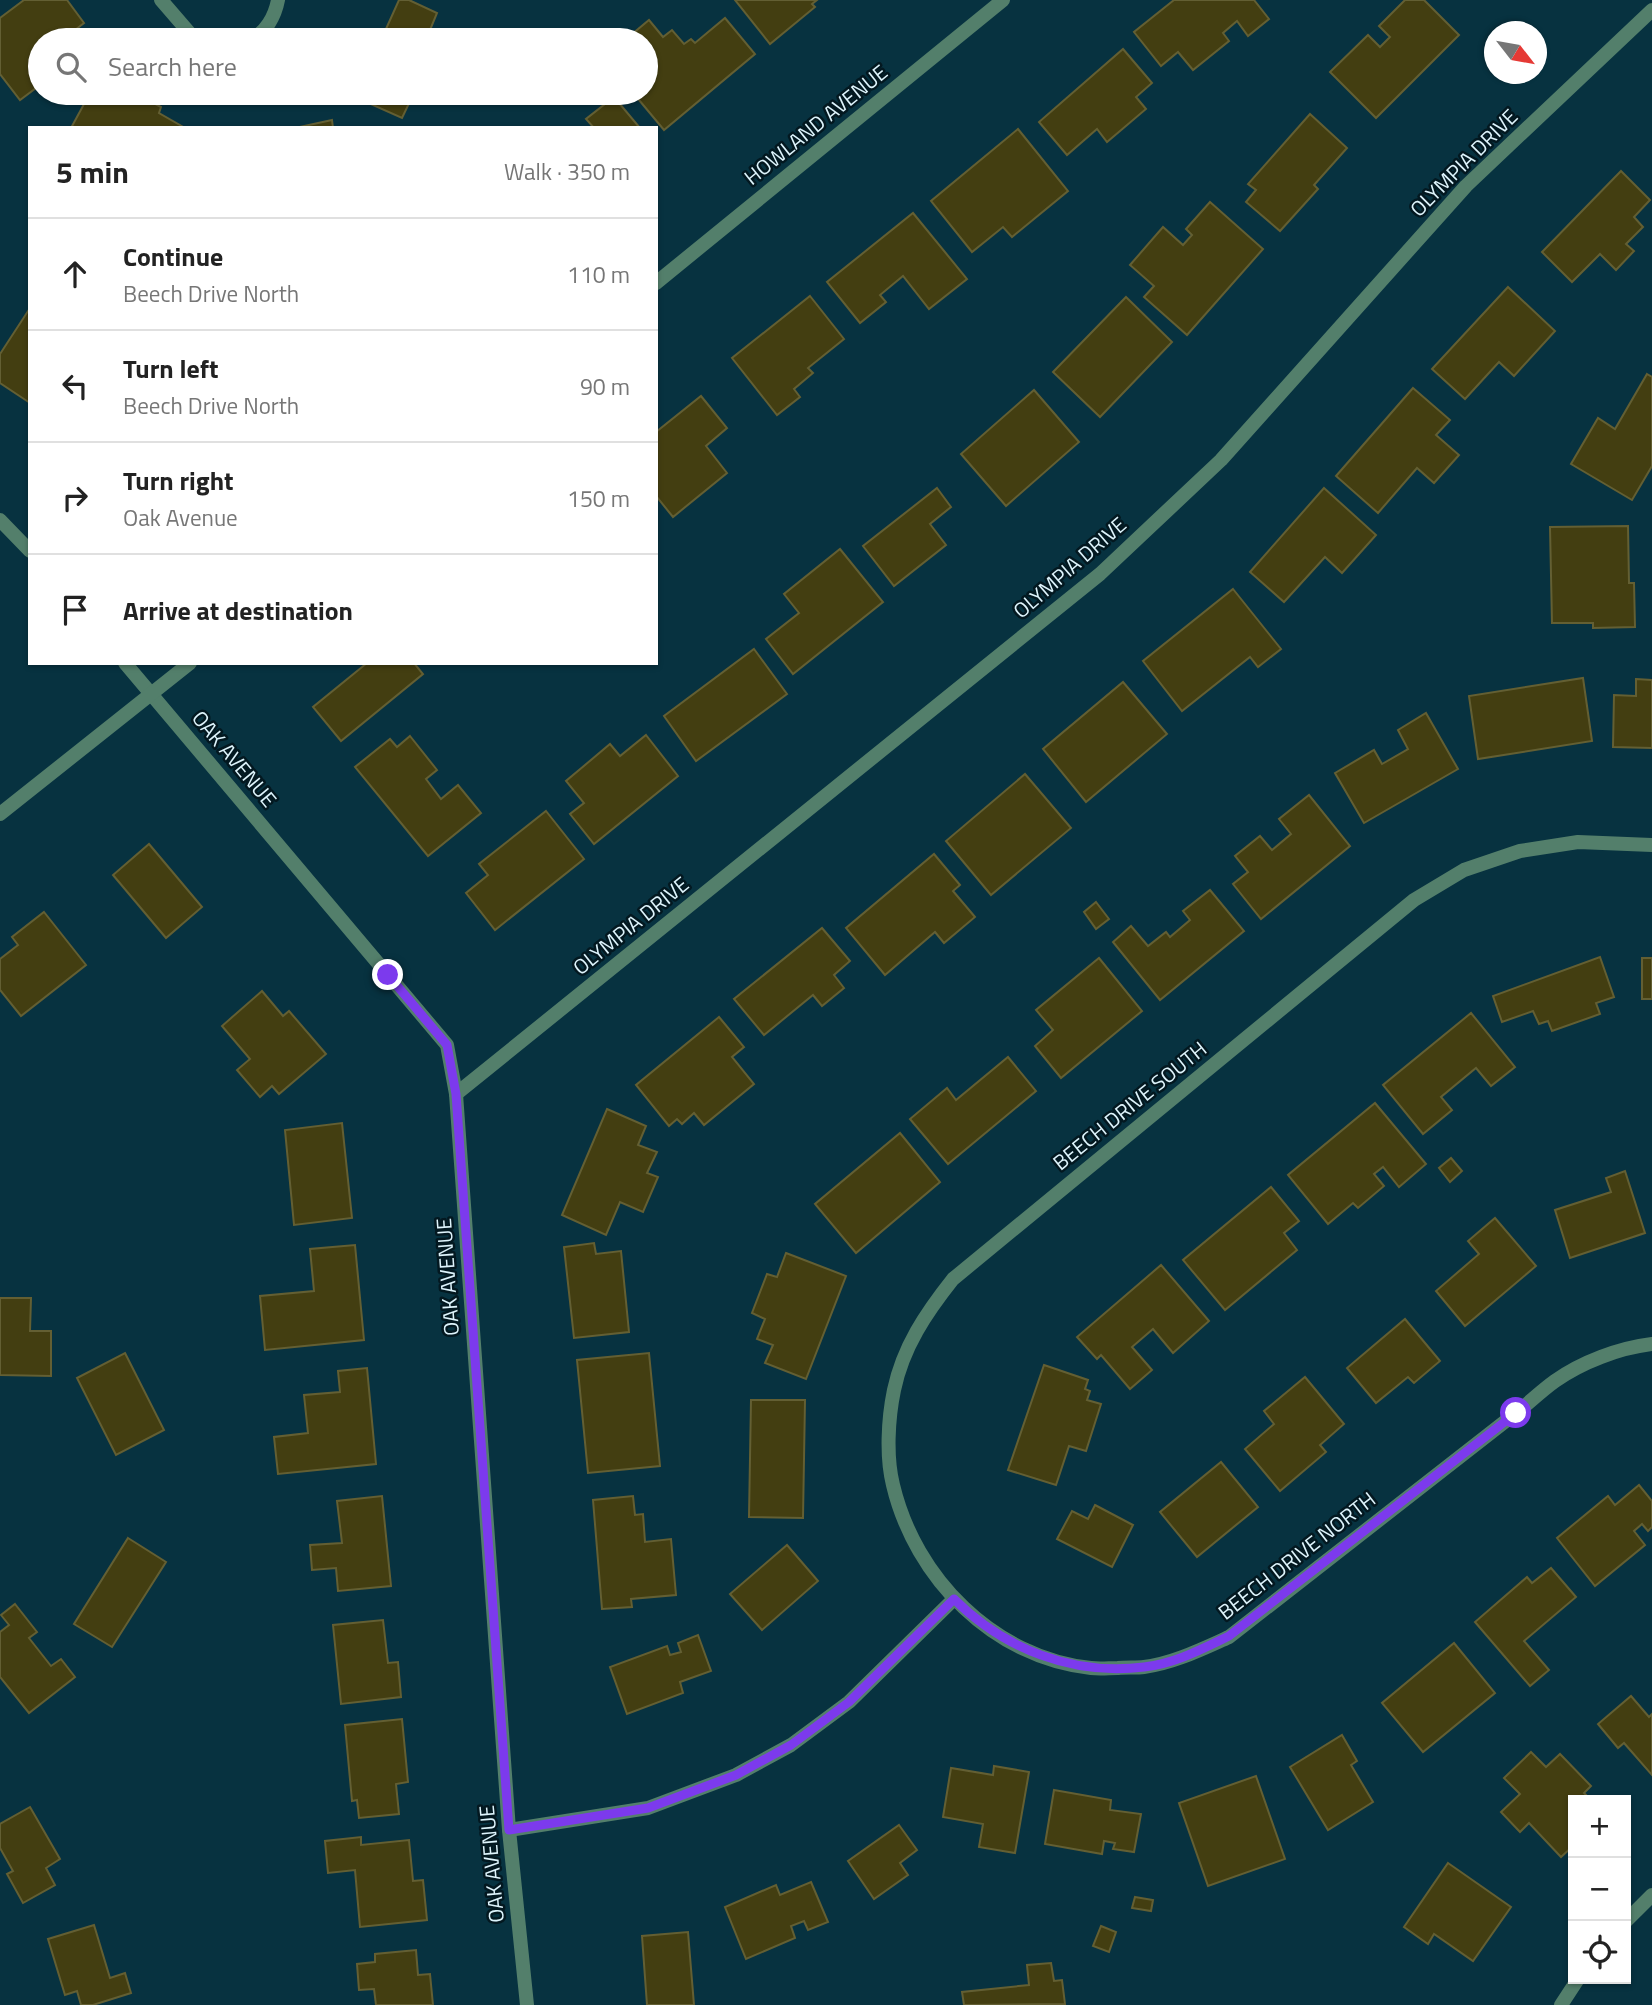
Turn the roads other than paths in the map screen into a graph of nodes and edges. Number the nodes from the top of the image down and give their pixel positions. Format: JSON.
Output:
{"nodes":[{"id":1,"x":161,"y":0,"type":"edge"},
{"id":2,"x":278,"y":0,"type":"edge"},
{"id":3,"x":1003,"y":0,"type":"edge"},
{"id":4,"x":1652,"y":10,"type":"edge"},
{"id":5,"x":185,"y":28,"type":"edge"},
{"id":6,"x":265,"y":28,"type":"edge"},
{"id":7,"x":658,"y":281,"type":"edge"},
{"id":8,"x":0,"y":520,"type":"edge"},
{"id":9,"x":28,"y":549,"type":"edge"},
{"id":10,"x":127,"y":665,"type":"edge"},
{"id":11,"x":187,"y":665,"type":"edge"},
{"id":12,"x":151,"y":694,"type":"junction"},
{"id":13,"x":0,"y":814,"type":"edge"},
{"id":14,"x":1652,"y":845,"type":"edge"},
{"id":15,"x":456,"y":1094,"type":"junction"},
{"id":16,"x":1652,"y":1344,"type":"edge"},
{"id":17,"x":954,"y":1599,"type":"junction"},
{"id":18,"x":509,"y":1830,"type":"junction"},
{"id":19,"x":1652,"y":1895,"type":"edge"},
{"id":20,"x":1631,"y":1916,"type":"edge"},
{"id":21,"x":1575,"y":1984,"type":"edge"},
{"id":22,"x":527,"y":2005,"type":"edge"},
{"id":23,"x":1561,"y":2005,"type":"edge"}],
"edges":[{"from":1,"to":5,"type":"street"},
{"from":2,"to":6,"type":"street"},
{"from":3,"to":7,"type":"street","name":"HOWLAND AVENUE"},
{"from":4,"to":15,"type":"street","name":"OLYMPIA DRIVE"},
{"from":8,"to":9,"type":"street"},
{"from":10,"to":12,"type":"street","name":"OAK AVENUE"},
{"from":11,"to":12,"type":"street"},
{"from":12,"to":13,"type":"street"},
{"from":12,"to":15,"type":"street","name":"OAK AVENUE"},
{"from":14,"to":17,"type":"street","name":"BEECH DRIVE SOUTH"},
{"from":15,"to":18,"type":"street","name":"OAK AVENUE"},
{"from":16,"to":17,"type":"street","name":"BEECH DRIVE NORTH"},
{"from":17,"to":18,"type":"street"},
{"from":18,"to":22,"type":"street","name":"OAK AVENUE"},
{"from":19,"to":20,"type":"street"},
{"from":21,"to":23,"type":"street"}]}
